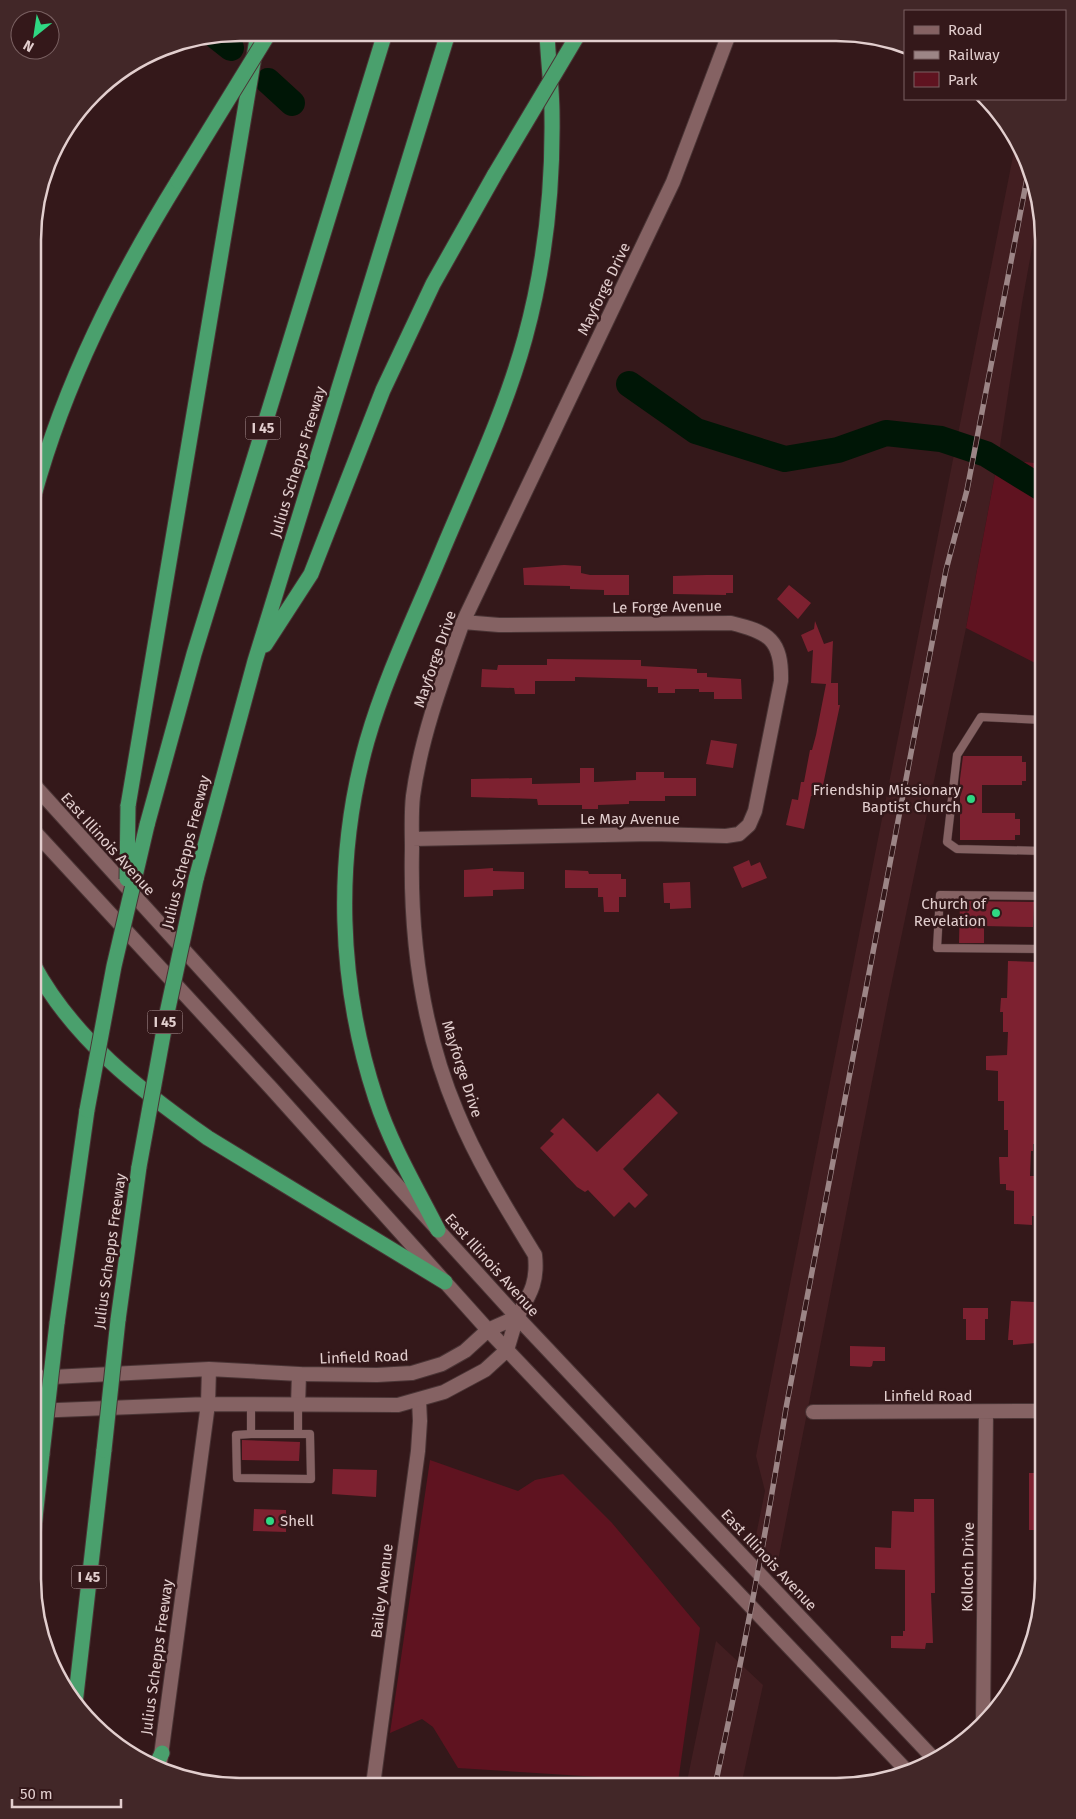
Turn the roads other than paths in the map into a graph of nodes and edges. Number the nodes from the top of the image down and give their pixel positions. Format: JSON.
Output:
{"nodes":[{"id":1,"x":256,"y":41,"type":"edge"},
{"id":2,"x":264,"y":41,"type":"edge"},
{"id":3,"x":383,"y":41,"type":"edge"},
{"id":4,"x":446,"y":41,"type":"edge"},
{"id":5,"x":548,"y":41,"type":"edge"},
{"id":6,"x":574,"y":41,"type":"edge"},
{"id":7,"x":726,"y":41,"type":"edge"},
{"id":8,"x":41,"y":474,"type":"edge"},
{"id":9,"x":463,"y":622,"type":"junction"},
{"id":10,"x":255,"y":661,"type":"junction"},
{"id":11,"x":1035,"y":720,"type":"edge"},
{"id":12,"x":771,"y":733,"type":"joint"},
{"id":13,"x":41,"y":793,"type":"edge"},
{"id":14,"x":41,"y":838,"type":"edge"},
{"id":15,"x":412,"y":839,"type":"junction"},
{"id":16,"x":1035,"y":851,"type":"edge"},
{"id":17,"x":1035,"y":896,"type":"edge"},
{"id":18,"x":126,"y":911,"type":"junction"},
{"id":19,"x":1035,"y":948,"type":"edge"},
{"id":20,"x":41,"y":977,"type":"edge"},
{"id":21,"x":438,"y":1230,"type":"junction"},
{"id":22,"x":445,"y":1282,"type":"junction"},
{"id":23,"x":517,"y":1318,"type":"junction"},
{"id":24,"x":488,"y":1330,"type":"junction"},
{"id":25,"x":507,"y":1350,"type":"junction"},
{"id":26,"x":209,"y":1369,"type":"junction"},
{"id":27,"x":299,"y":1374,"type":"junction"},
{"id":28,"x":41,"y":1378,"type":"edge"},
{"id":29,"x":419,"y":1400,"type":"junction"},
{"id":30,"x":208,"y":1404,"type":"junction"},
{"id":31,"x":251,"y":1405,"type":"junction"},
{"id":32,"x":298,"y":1406,"type":"junction"},
{"id":33,"x":41,"y":1411,"type":"edge"},
{"id":34,"x":1035,"y":1411,"type":"edge"},
{"id":35,"x":813,"y":1412,"type":"dead end"},
{"id":36,"x":986,"y":1412,"type":"junction"},
{"id":37,"x":251,"y":1434,"type":"junction"},
{"id":38,"x":298,"y":1434,"type":"junction"},
{"id":39,"x":41,"y":1462,"type":"edge"},
{"id":40,"x":76,"y":1691,"type":"edge"},
{"id":41,"x":983,"y":1712,"type":"edge"},
{"id":42,"x":162,"y":1753,"type":"junction"},
{"id":43,"x":929,"y":1754,"type":"edge"},
{"id":44,"x":158,"y":1760,"type":"edge"},
{"id":45,"x":161,"y":1761,"type":"edge"},
{"id":46,"x":902,"y":1766,"type":"edge"},
{"id":47,"x":374,"y":1778,"type":"edge"}],
"edges":[{"from":1,"to":18,"type":"highway","bridge":true},
{"from":2,"to":8,"type":"highway","bridge":true},
{"from":3,"to":18,"type":"highway","number":"I 45","bridge":true},
{"from":4,"to":10,"type":"highway","name":"Julius Schepps Freeway","number":"I 45"},
{"from":5,"to":21,"type":"highway"},
{"from":6,"to":10,"type":"highway","bridge":true},
{"from":7,"to":9,"type":"main road","name":"Mayforge Drive"},
{"from":9,"to":12,"type":"main road","name":"Le Forge Avenue"},
{"from":9,"to":15,"type":"main road","name":"Mayforge Drive"},
{"from":10,"to":40,"type":"highway","name":"Julius Schepps Freeway","number":"I 45","bridge":true},
{"from":11,"to":16,"type":"lane"},
{"from":12,"to":15,"type":"main road","name":"Le May Avenue"},
{"from":13,"to":21,"type":"main road","name":"East Illinois Avenue"},
{"from":14,"to":22,"type":"main road"},
{"from":15,"to":23,"type":"main road","name":"Mayforge Drive"},
{"from":17,"to":19,"type":"lane"},
{"from":18,"to":39,"type":"highway","number":"I 45","bridge":true},
{"from":20,"to":22,"type":"highway"},
{"from":21,"to":23,"type":"main road","name":"East Illinois Avenue"},
{"from":22,"to":24,"type":"main road"},
{"from":23,"to":24,"type":"main road","name":"Linfield Road"},
{"from":23,"to":25,"type":"main road"},
{"from":23,"to":43,"type":"main road","name":"East Illinois Avenue"},
{"from":24,"to":25,"type":"main road"},
{"from":24,"to":27,"type":"main road","name":"Linfield Road"},
{"from":25,"to":29,"type":"main road"},
{"from":25,"to":46,"type":"main road"},
{"from":26,"to":27,"type":"main road","name":"Linfield Road"},
{"from":26,"to":28,"type":"main road","name":"Linfield Road"},
{"from":26,"to":30,"type":"main road","name":"Julius Schepps Freeway"},
{"from":27,"to":32,"type":"main road"},
{"from":29,"to":32,"type":"main road"},
{"from":29,"to":47,"type":"main road","name":"Bailey Avenue"},
{"from":30,"to":31,"type":"main road"},
{"from":30,"to":33,"type":"main road"},
{"from":30,"to":42,"type":"main road","name":"Julius Schepps Freeway"},
{"from":31,"to":32,"type":"main road"},
{"from":31,"to":37,"type":"lane"},
{"from":32,"to":38,"type":"lane"},
{"from":34,"to":36,"type":"main road","name":"Linfield Road"},
{"from":35,"to":36,"type":"main road","name":"Linfield Road"},
{"from":36,"to":41,"type":"main road","name":"Kolloch Drive"},
{"from":37,"to":38,"type":"lane"},
{"from":37,"to":38,"type":"lane"},
{"from":42,"to":44,"type":"highway"},
{"from":42,"to":45,"type":"main road","name":"Julius Schepps Freeway"}]}
